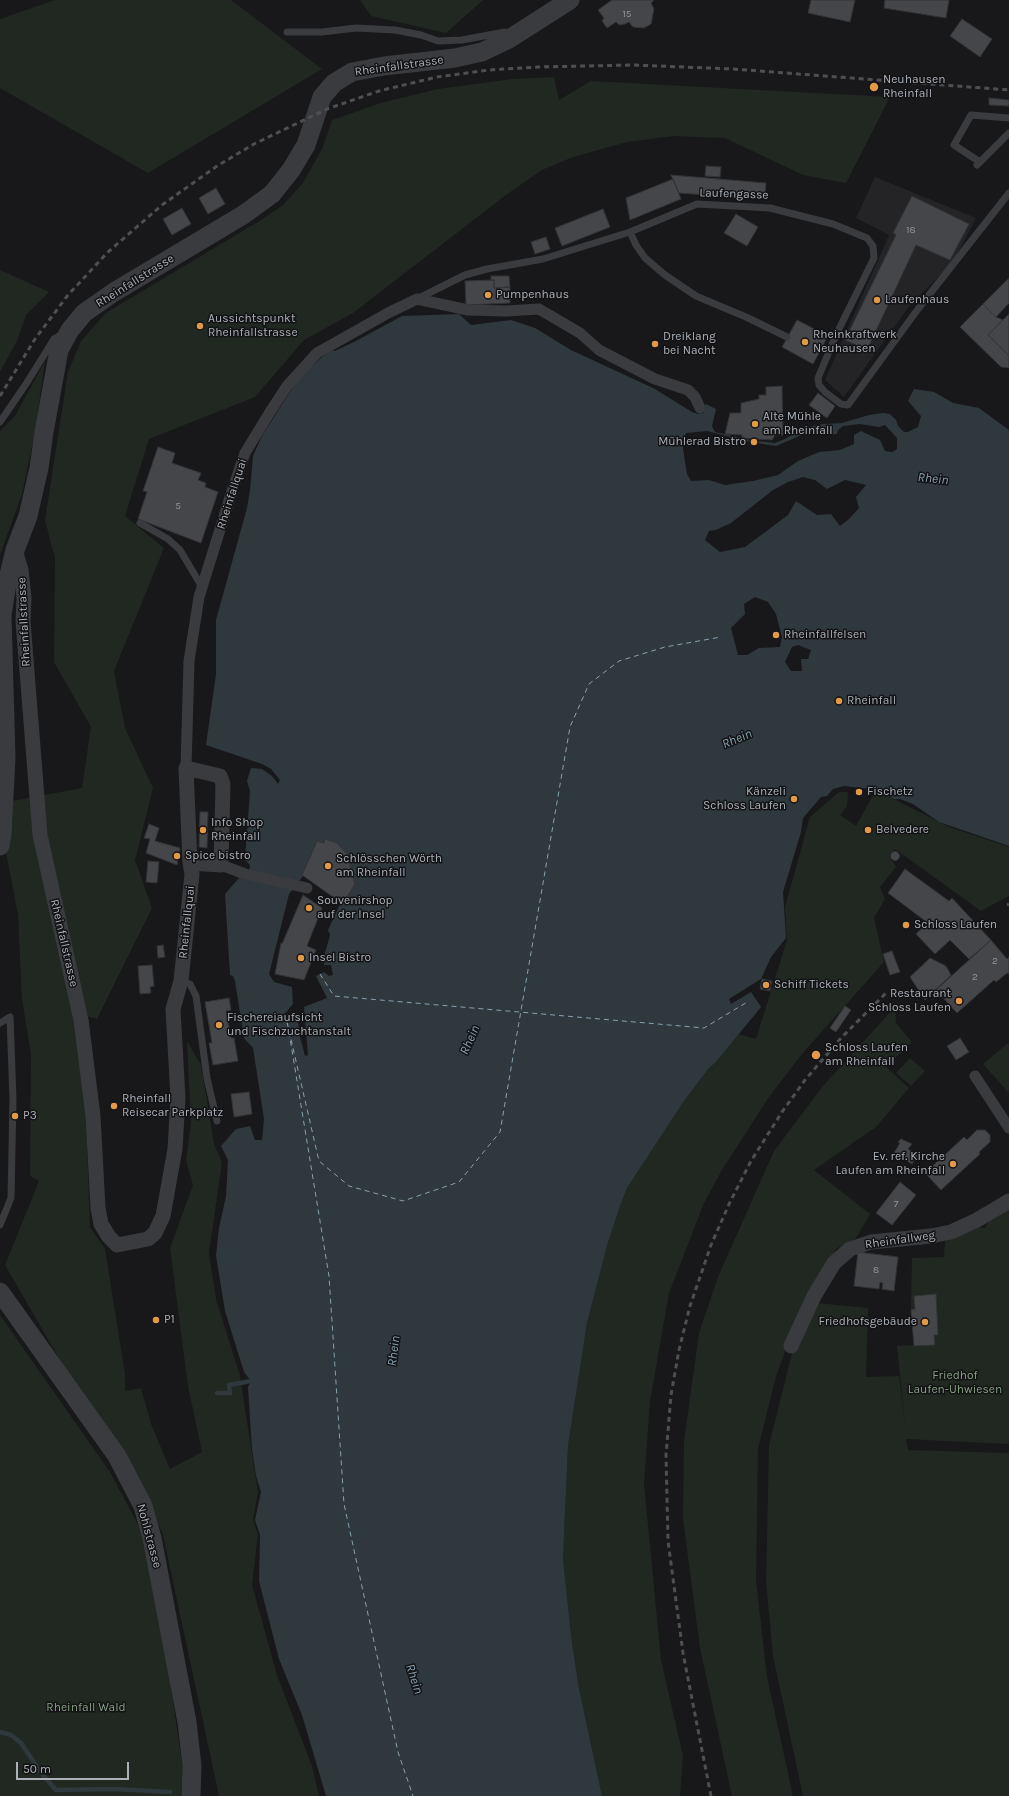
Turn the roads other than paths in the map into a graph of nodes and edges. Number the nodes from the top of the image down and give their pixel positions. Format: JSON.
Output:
{"nodes":[{"id":1,"x":570,"y":0,"type":"edge"},
{"id":2,"x":287,"y":32,"type":"dead end"},
{"id":3,"x":509,"y":39,"type":"junction"},
{"id":4,"x":1009,"y":118,"type":"edge"},
{"id":5,"x":1009,"y":133,"type":"edge"},
{"id":6,"x":1009,"y":193,"type":"edge"},
{"id":7,"x":630,"y":232,"type":"junction"},
{"id":8,"x":417,"y":299,"type":"junction"},
{"id":9,"x":70,"y":330,"type":"junction"},
{"id":10,"x":787,"y":337,"type":"dead end"},
{"id":11,"x":700,"y":408,"type":"dead end"},
{"id":12,"x":0,"y":422,"type":"edge"},
{"id":13,"x":140,"y":523,"type":"dead end"},
{"id":14,"x":15,"y":550,"type":"junction"},
{"id":15,"x":202,"y":587,"type":"junction"},
{"id":16,"x":186,"y":768,"type":"junction"},
{"id":17,"x":0,"y":846,"type":"edge"},
{"id":18,"x":190,"y":863,"type":"junction"},
{"id":19,"x":221,"y":865,"type":"junction"},
{"id":20,"x":307,"y":888,"type":"dead end"},
{"id":21,"x":181,"y":981,"type":"junction"},
{"id":22,"x":0,"y":1023,"type":"edge"},
{"id":23,"x":975,"y":1076,"type":"dead end"},
{"id":24,"x":217,"y":1121,"type":"dead end"},
{"id":25,"x":1008,"y":1122,"type":"edge"},
{"id":26,"x":1009,"y":1201,"type":"edge"},
{"id":27,"x":0,"y":1225,"type":"edge"},
{"id":28,"x":0,"y":1292,"type":"edge"},
{"id":29,"x":791,"y":1346,"type":"dead end"},
{"id":30,"x":191,"y":1796,"type":"edge"}],
"edges":[{"from":1,"to":3,"type":"street","name":"Rheinfallstrasse"},
{"from":2,"to":3,"type":"lane"},
{"from":3,"to":9,"type":"street","name":"Rheinfallstrasse"},
{"from":4,"to":5,"type":"lane"},
{"from":6,"to":7,"type":"lane","name":"Laufengasse"},
{"from":7,"to":8,"type":"lane","name":"Laufengasse"},
{"from":7,"to":10,"type":"lane"},
{"from":8,"to":11,"type":"street"},
{"from":8,"to":15,"type":"street","name":"Rheinfallquai"},
{"from":9,"to":12,"type":"lane"},
{"from":9,"to":14,"type":"street","name":"Rheinfallstrasse"},
{"from":13,"to":15,"type":"lane"},
{"from":14,"to":17,"type":"street"},
{"from":14,"to":21,"type":"street","name":"Rheinfallstrasse"},
{"from":15,"to":16,"type":"street","name":"Rheinfallquai"},
{"from":16,"to":18,"type":"street","name":"Rheinfallquai"},
{"from":16,"to":19,"type":"street"},
{"from":18,"to":19,"type":"street"},
{"from":18,"to":21,"type":"street","name":"Rheinfallquai"},
{"from":19,"to":20,"type":"street"},
{"from":21,"to":24,"type":"lane"},
{"from":22,"to":27,"type":"lane"},
{"from":23,"to":25,"type":"street"},
{"from":26,"to":29,"type":"street","name":"Rheinfallweg"},
{"from":28,"to":30,"type":"street","name":"Nohlstrasse"}]}
